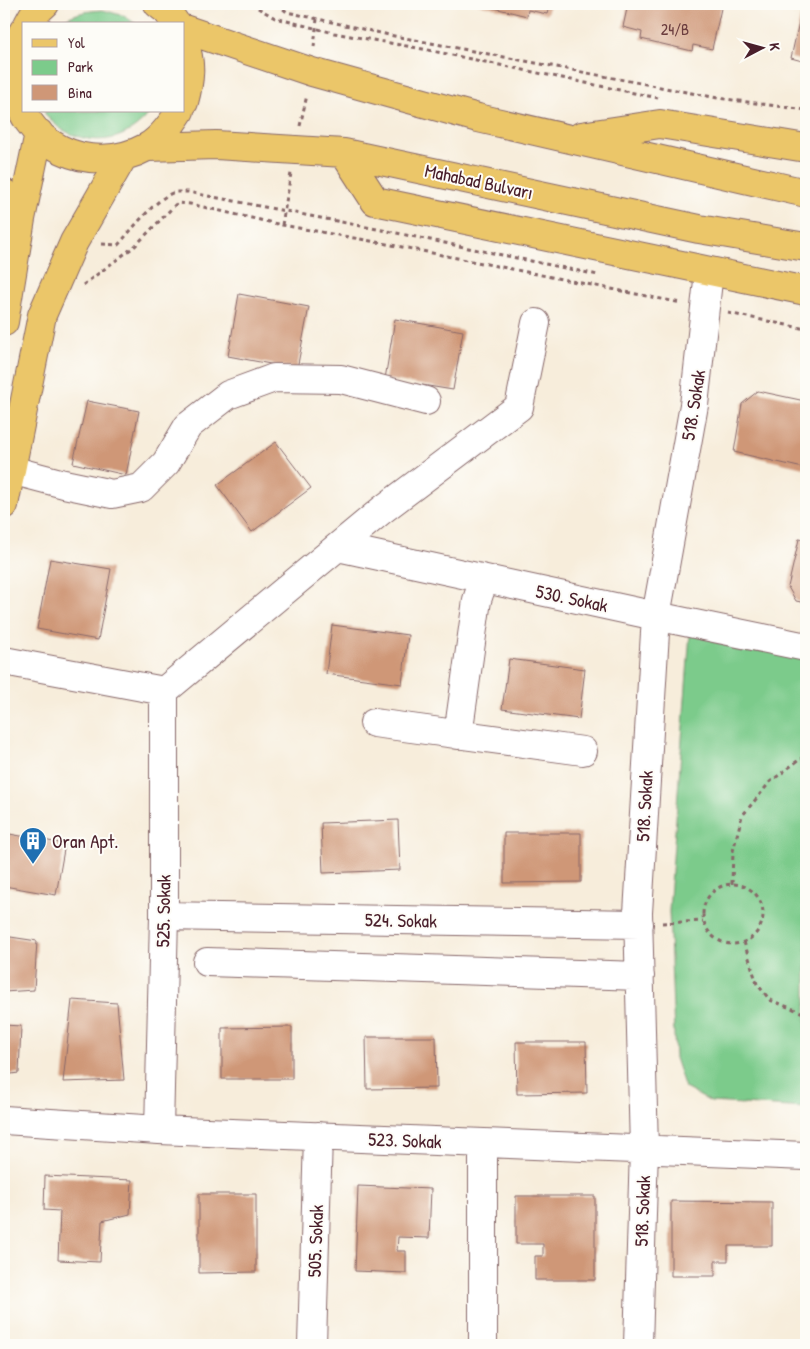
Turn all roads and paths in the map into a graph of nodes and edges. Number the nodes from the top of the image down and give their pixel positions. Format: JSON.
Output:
{"nodes":[{"id":1,"x":45,"y":4,"type":"edge"},
{"id":2,"x":251,"y":4,"type":"edge"},
{"id":3,"x":277,"y":4,"type":"edge"},
{"id":4,"x":170,"y":14,"type":"edge"},
{"id":5,"x":318,"y":19,"type":"junction"},
{"id":6,"x":29,"y":22,"type":"edge"},
{"id":7,"x":316,"y":28,"type":"junction"},
{"id":8,"x":22,"y":33,"type":"edge"},
{"id":9,"x":185,"y":44,"type":"edge"},
{"id":10,"x":312,"y":72,"type":"junction"},
{"id":11,"x":185,"y":98,"type":"edge"},
{"id":12,"x":664,"y":99,"type":"dead end"},
{"id":13,"x":806,"y":110,"type":"edge"},
{"id":14,"x":179,"y":112,"type":"edge"},
{"id":15,"x":22,"y":118,"type":"edge"},
{"id":16,"x":567,"y":138,"type":"junction"},
{"id":17,"x":148,"y":147,"type":"junction"},
{"id":18,"x":806,"y":148,"type":"edge"},
{"id":19,"x":295,"y":149,"type":"junction"},
{"id":20,"x":344,"y":153,"type":"junction"},
{"id":21,"x":123,"y":157,"type":"junction"},
{"id":22,"x":4,"y":193,"type":"edge"},
{"id":23,"x":806,"y":193,"type":"edge"},
{"id":24,"x":285,"y":211,"type":"junction"},
{"id":25,"x":282,"y":224,"type":"junction"},
{"id":26,"x":74,"y":242,"type":"junction"},
{"id":27,"x":806,"y":247,"type":"edge"},
{"id":28,"x":710,"y":272,"type":"junction"},
{"id":29,"x":11,"y":275,"type":"junction"},
{"id":30,"x":602,"y":276,"type":"dead end"},
{"id":31,"x":81,"y":286,"type":"dead end"},
{"id":32,"x":806,"y":291,"type":"edge"},
{"id":33,"x":706,"y":308,"type":"junction"},
{"id":34,"x":4,"y":322,"type":"edge"},
{"id":35,"x":536,"y":323,"type":"dead end"},
{"id":36,"x":806,"y":329,"type":"edge"},
{"id":37,"x":426,"y":401,"type":"dead end"},
{"id":38,"x":11,"y":470,"type":"junction"},
{"id":39,"x":4,"y":505,"type":"edge"},
{"id":40,"x":338,"y":547,"type":"junction"},
{"id":41,"x":484,"y":579,"type":"junction"},
{"id":42,"x":656,"y":616,"type":"junction"},
{"id":43,"x":806,"y":647,"type":"edge"},
{"id":44,"x":4,"y":660,"type":"edge"},
{"id":45,"x":164,"y":691,"type":"junction"},
{"id":46,"x":374,"y":724,"type":"dead end"},
{"id":47,"x":458,"y":734,"type":"junction"},
{"id":48,"x":583,"y":751,"type":"dead end"},
{"id":49,"x":806,"y":758,"type":"edge"},
{"id":50,"x":732,"y":884,"type":"junction"},
{"id":51,"x":164,"y":916,"type":"junction"},
{"id":52,"x":704,"y":921,"type":"junction"},
{"id":53,"x":638,"y":924,"type":"junction"},
{"id":54,"x":744,"y":942,"type":"junction"},
{"id":55,"x":207,"y":962,"type":"dead end"},
{"id":56,"x":640,"y":976,"type":"junction"},
{"id":57,"x":806,"y":1012,"type":"edge"},
{"id":58,"x":4,"y":1120,"type":"edge"},
{"id":59,"x":159,"y":1130,"type":"junction"},
{"id":60,"x":318,"y":1136,"type":"junction"},
{"id":61,"x":483,"y":1143,"type":"junction"},
{"id":62,"x":644,"y":1150,"type":"junction"},
{"id":63,"x":806,"y":1156,"type":"edge"},
{"id":64,"x":312,"y":1345,"type":"edge"},
{"id":65,"x":483,"y":1345,"type":"edge"},
{"id":66,"x":638,"y":1345,"type":"edge"}],
"edges":[{"from":1,"to":6,"type":"main road"},
{"from":2,"to":7,"type":"path"},
{"from":3,"to":5,"type":"path"},
{"from":4,"to":10,"type":"main road"},
{"from":5,"to":7,"type":"path"},
{"from":5,"to":13,"type":"path"},
{"from":7,"to":10,"type":"path"},
{"from":7,"to":12,"type":"path"},
{"from":8,"to":15,"type":"main road"},
{"from":9,"to":11,"type":"main road"},
{"from":10,"to":16,"type":"main road"},
{"from":10,"to":19,"type":"path"},
{"from":14,"to":17,"type":"main road"},
{"from":15,"to":21,"type":"main road"},
{"from":15,"to":29,"type":"main road"},
{"from":16,"to":18,"type":"main road"},
{"from":16,"to":23,"type":"main road"},
{"from":17,"to":19,"type":"main road","name":"Mahabad Bulvarı"},
{"from":17,"to":21,"type":"main road"},
{"from":19,"to":20,"type":"main road","name":"Mahabad Bulvarı"},
{"from":19,"to":24,"type":"path"},
{"from":20,"to":27,"type":"main road","name":"Mahabad Bulvarı"},
{"from":20,"to":28,"type":"main road"},
{"from":21,"to":26,"type":"main road"},
{"from":22,"to":29,"type":"main road"},
{"from":24,"to":25,"type":"path"},
{"from":24,"to":26,"type":"path"},
{"from":24,"to":30,"type":"path"},
{"from":25,"to":31,"type":"path"},
{"from":25,"to":33,"type":"path"},
{"from":26,"to":38,"type":"main road"},
{"from":28,"to":32,"type":"main road"},
{"from":28,"to":33,"type":"street","name":"518. Sokak"},
{"from":29,"to":34,"type":"main road"},
{"from":33,"to":36,"type":"path"},
{"from":33,"to":42,"type":"street","name":"518. Sokak"},
{"from":35,"to":40,"type":"street"},
{"from":37,"to":38,"type":"street"},
{"from":38,"to":39,"type":"main road"},
{"from":40,"to":41,"type":"street","name":"530. Sokak"},
{"from":40,"to":45,"type":"street"},
{"from":41,"to":42,"type":"street","name":"530. Sokak"},
{"from":41,"to":47,"type":"street"},
{"from":42,"to":43,"type":"street","name":"530. Sokak"},
{"from":42,"to":53,"type":"street","name":"518. Sokak"},
{"from":44,"to":45,"type":"street"},
{"from":45,"to":51,"type":"street","name":"525. Sokak"},
{"from":46,"to":47,"type":"street"},
{"from":47,"to":48,"type":"street"},
{"from":49,"to":50,"type":"path"},
{"from":50,"to":52,"type":"path"},
{"from":50,"to":54,"type":"path"},
{"from":51,"to":53,"type":"street","name":"524. Sokak"},
{"from":51,"to":59,"type":"street","name":"525. Sokak"},
{"from":52,"to":53,"type":"path"},
{"from":52,"to":54,"type":"path"},
{"from":53,"to":56,"type":"street","name":"518. Sokak"},
{"from":54,"to":57,"type":"path"},
{"from":55,"to":56,"type":"street"},
{"from":56,"to":62,"type":"street","name":"518. Sokak"},
{"from":58,"to":59,"type":"street","name":"523. Sokak"},
{"from":59,"to":60,"type":"street","name":"523. Sokak"},
{"from":60,"to":61,"type":"street","name":"523. Sokak"},
{"from":60,"to":64,"type":"street","name":"505. Sokak"},
{"from":61,"to":62,"type":"street","name":"523. Sokak"},
{"from":61,"to":65,"type":"street"},
{"from":62,"to":63,"type":"street","name":"523. Sokak"},
{"from":62,"to":66,"type":"street","name":"518. Sokak"}]}
